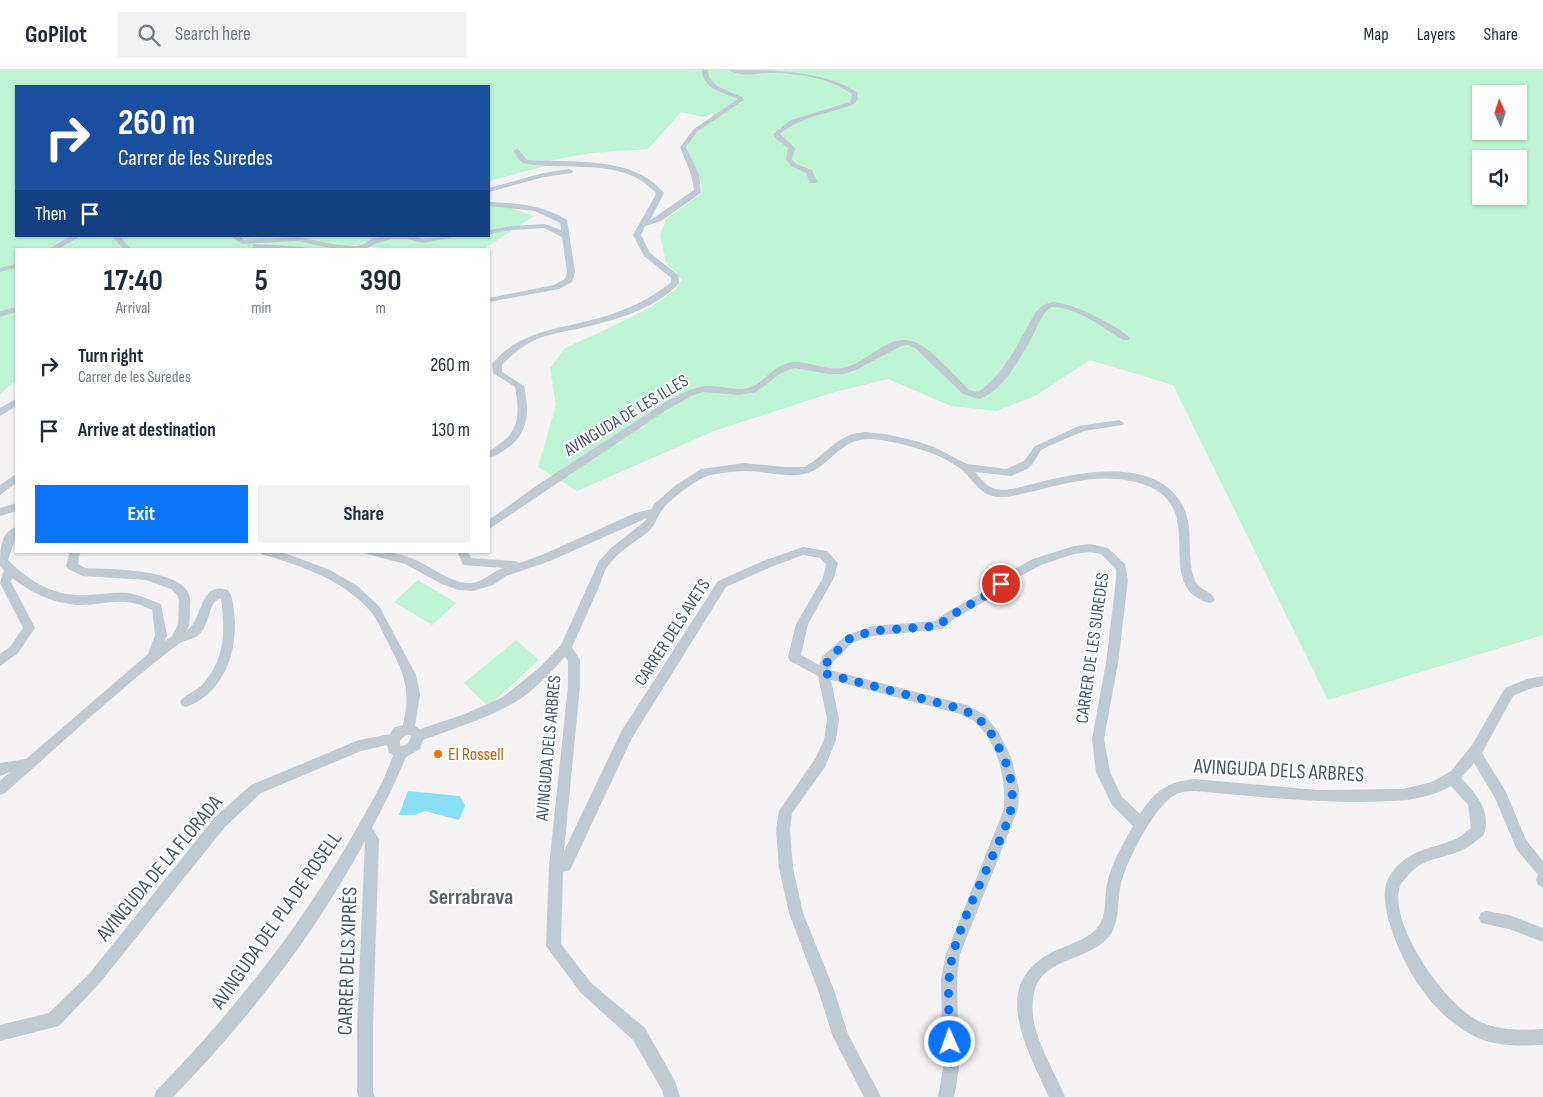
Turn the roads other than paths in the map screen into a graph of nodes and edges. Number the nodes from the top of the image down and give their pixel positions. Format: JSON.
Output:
{"nodes":[{"id":1,"x":705,"y":70,"type":"edge"},
{"id":2,"x":732,"y":70,"type":"edge"},
{"id":3,"x":516,"y":150,"type":"dead end"},
{"id":4,"x":602,"y":167,"type":"junction"},
{"id":5,"x":813,"y":180,"type":"dead end"},
{"id":6,"x":490,"y":190,"type":"edge"},
{"id":7,"x":490,"y":204,"type":"edge"},
{"id":8,"x":642,"y":225,"type":"junction"},
{"id":9,"x":490,"y":232,"type":"edge"},
{"id":10,"x":565,"y":235,"type":"junction"},
{"id":11,"x":117,"y":237,"type":"edge"},
{"id":12,"x":236,"y":237,"type":"edge"},
{"id":13,"x":407,"y":237,"type":"edge"},
{"id":14,"x":407,"y":237,"type":"edge"},
{"id":15,"x":448,"y":237,"type":"edge"},
{"id":16,"x":66,"y":239,"type":"edge"},
{"id":17,"x":242,"y":242,"type":"junction"},
{"id":18,"x":53,"y":248,"type":"edge"},
{"id":19,"x":126,"y":248,"type":"edge"},
{"id":20,"x":282,"y":248,"type":"edge"},
{"id":21,"x":357,"y":248,"type":"edge"},
{"id":22,"x":357,"y":248,"type":"edge"},
{"id":23,"x":15,"y":266,"type":"edge"},
{"id":24,"x":0,"y":270,"type":"edge"},
{"id":25,"x":490,"y":300,"type":"edge"},
{"id":26,"x":15,"y":309,"type":"edge"},
{"id":27,"x":0,"y":314,"type":"edge"},
{"id":28,"x":1126,"y":338,"type":"dead end"},
{"id":29,"x":15,"y":403,"type":"edge"},
{"id":30,"x":0,"y":413,"type":"edge"},
{"id":31,"x":1119,"y":422,"type":"dead end"},
{"id":32,"x":490,"y":454,"type":"edge"},
{"id":33,"x":965,"y":466,"type":"junction"},
{"id":34,"x":15,"y":479,"type":"edge"},
{"id":35,"x":0,"y":491,"type":"edge"},
{"id":36,"x":15,"y":507,"type":"edge"},
{"id":37,"x":0,"y":512,"type":"edge"},
{"id":38,"x":656,"y":512,"type":"junction"},
{"id":39,"x":490,"y":524,"type":"edge"},
{"id":40,"x":15,"y":532,"type":"edge"},
{"id":41,"x":75,"y":553,"type":"edge"},
{"id":42,"x":271,"y":553,"type":"edge"},
{"id":43,"x":378,"y":553,"type":"edge"},
{"id":44,"x":463,"y":553,"type":"edge"},
{"id":45,"x":534,"y":562,"type":"junction"},
{"id":46,"x":10,"y":570,"type":"junction"},
{"id":47,"x":1209,"y":599,"type":"dead end"},
{"id":48,"x":176,"y":639,"type":"junction"},
{"id":49,"x":566,"y":648,"type":"junction"},
{"id":50,"x":153,"y":657,"type":"junction"},
{"id":51,"x":0,"y":661,"type":"edge"},
{"id":52,"x":823,"y":673,"type":"junction"},
{"id":53,"x":1543,"y":681,"type":"edge"},
{"id":54,"x":186,"y":702,"type":"dead end"},
{"id":55,"x":413,"y":733,"type":"junction"},
{"id":56,"x":397,"y":746,"type":"junction"},
{"id":57,"x":1474,"y":752,"type":"junction"},
{"id":58,"x":31,"y":764,"type":"junction"},
{"id":59,"x":0,"y":770,"type":"edge"},
{"id":60,"x":1452,"y":778,"type":"junction"},
{"id":61,"x":0,"y":790,"type":"edge"},
{"id":62,"x":1142,"y":825,"type":"junction"},
{"id":63,"x":364,"y":829,"type":"junction"},
{"id":64,"x":556,"y":866,"type":"junction"},
{"id":65,"x":1543,"y":870,"type":"edge"},
{"id":66,"x":1486,"y":918,"type":"dead end"},
{"id":67,"x":1543,"y":934,"type":"edge"},
{"id":68,"x":0,"y":1033,"type":"edge"},
{"id":69,"x":1543,"y":1037,"type":"edge"},
{"id":70,"x":162,"y":1097,"type":"edge"},
{"id":71,"x":367,"y":1097,"type":"edge"},
{"id":72,"x":672,"y":1097,"type":"edge"},
{"id":73,"x":873,"y":1097,"type":"edge"},
{"id":74,"x":946,"y":1097,"type":"edge"},
{"id":75,"x":1057,"y":1097,"type":"edge"}],
"edges":[{"from":1,"to":8,"type":"street"},
{"from":2,"to":5,"type":"street"},
{"from":3,"to":4,"type":"street"},
{"from":4,"to":6,"type":"street"},
{"from":4,"to":8,"type":"street"},
{"from":7,"to":10,"type":"street"},
{"from":8,"to":32,"type":"street"},
{"from":9,"to":10,"type":"street"},
{"from":10,"to":25,"type":"street"},
{"from":11,"to":19,"type":"street"},
{"from":12,"to":17,"type":"street"},
{"from":13,"to":15,"type":"street"},
{"from":14,"to":21,"type":"street"},
{"from":16,"to":18,"type":"street"},
{"from":17,"to":20,"type":"street"},
{"from":17,"to":22,"type":"street"},
{"from":23,"to":24,"type":"street"},
{"from":26,"to":27,"type":"street"},
{"from":28,"to":39,"type":"street","name":"AVINGUDA DE LES ILLES"},
{"from":29,"to":30,"type":"street"},
{"from":31,"to":33,"type":"street"},
{"from":33,"to":38,"type":"street"},
{"from":33,"to":47,"type":"street"},
{"from":34,"to":35,"type":"street"},
{"from":36,"to":37,"type":"street"},
{"from":38,"to":45,"type":"street"},
{"from":38,"to":49,"type":"street"},
{"from":40,"to":46,"type":"street"},
{"from":41,"to":48,"type":"street"},
{"from":42,"to":55,"type":"street"},
{"from":43,"to":45,"type":"street"},
{"from":44,"to":45,"type":"street"},
{"from":46,"to":50,"type":"street"},
{"from":46,"to":51,"type":"street"},
{"from":48,"to":50,"type":"street"},
{"from":48,"to":54,"type":"street"},
{"from":49,"to":55,"type":"street"},
{"from":49,"to":64,"type":"street","name":"AVINGUDA DELS ARBRES"},
{"from":50,"to":58,"type":"street"},
{"from":52,"to":62,"type":"street","name":"CARRER DE LES SUREDES"},
{"from":52,"to":64,"type":"street","name":"CARRER DELS AVETS"},
{"from":52,"to":73,"type":"street"},
{"from":52,"to":74,"type":"street"},
{"from":53,"to":57,"type":"street","name":"AVINGUDA DELS ARBRES"},
{"from":55,"to":56,"type":"street"},
{"from":55,"to":56,"type":"street"},
{"from":56,"to":63,"type":"street","name":"AVINGUDA DEL PLA DE ROSELL"},
{"from":56,"to":68,"type":"street","name":"AVINGUDA DE LA FLORADA"},
{"from":57,"to":60,"type":"street","name":"AVINGUDA DELS ARBRES"},
{"from":57,"to":65,"type":"street"},
{"from":58,"to":59,"type":"street"},
{"from":58,"to":61,"type":"street"},
{"from":60,"to":62,"type":"street","name":"AVINGUDA DELS ARBRES"},
{"from":60,"to":69,"type":"street"},
{"from":62,"to":75,"type":"street","name":"AVINGUDA DELS ARBRES"},
{"from":63,"to":70,"type":"street","name":"AVINGUDA DEL PLA DE ROSELL"},
{"from":63,"to":71,"type":"street","name":"CARRER DELS XIPRÉS"},
{"from":64,"to":72,"type":"street","name":"AVINGUDA DELS ARBRES"},
{"from":66,"to":67,"type":"street"}]}
